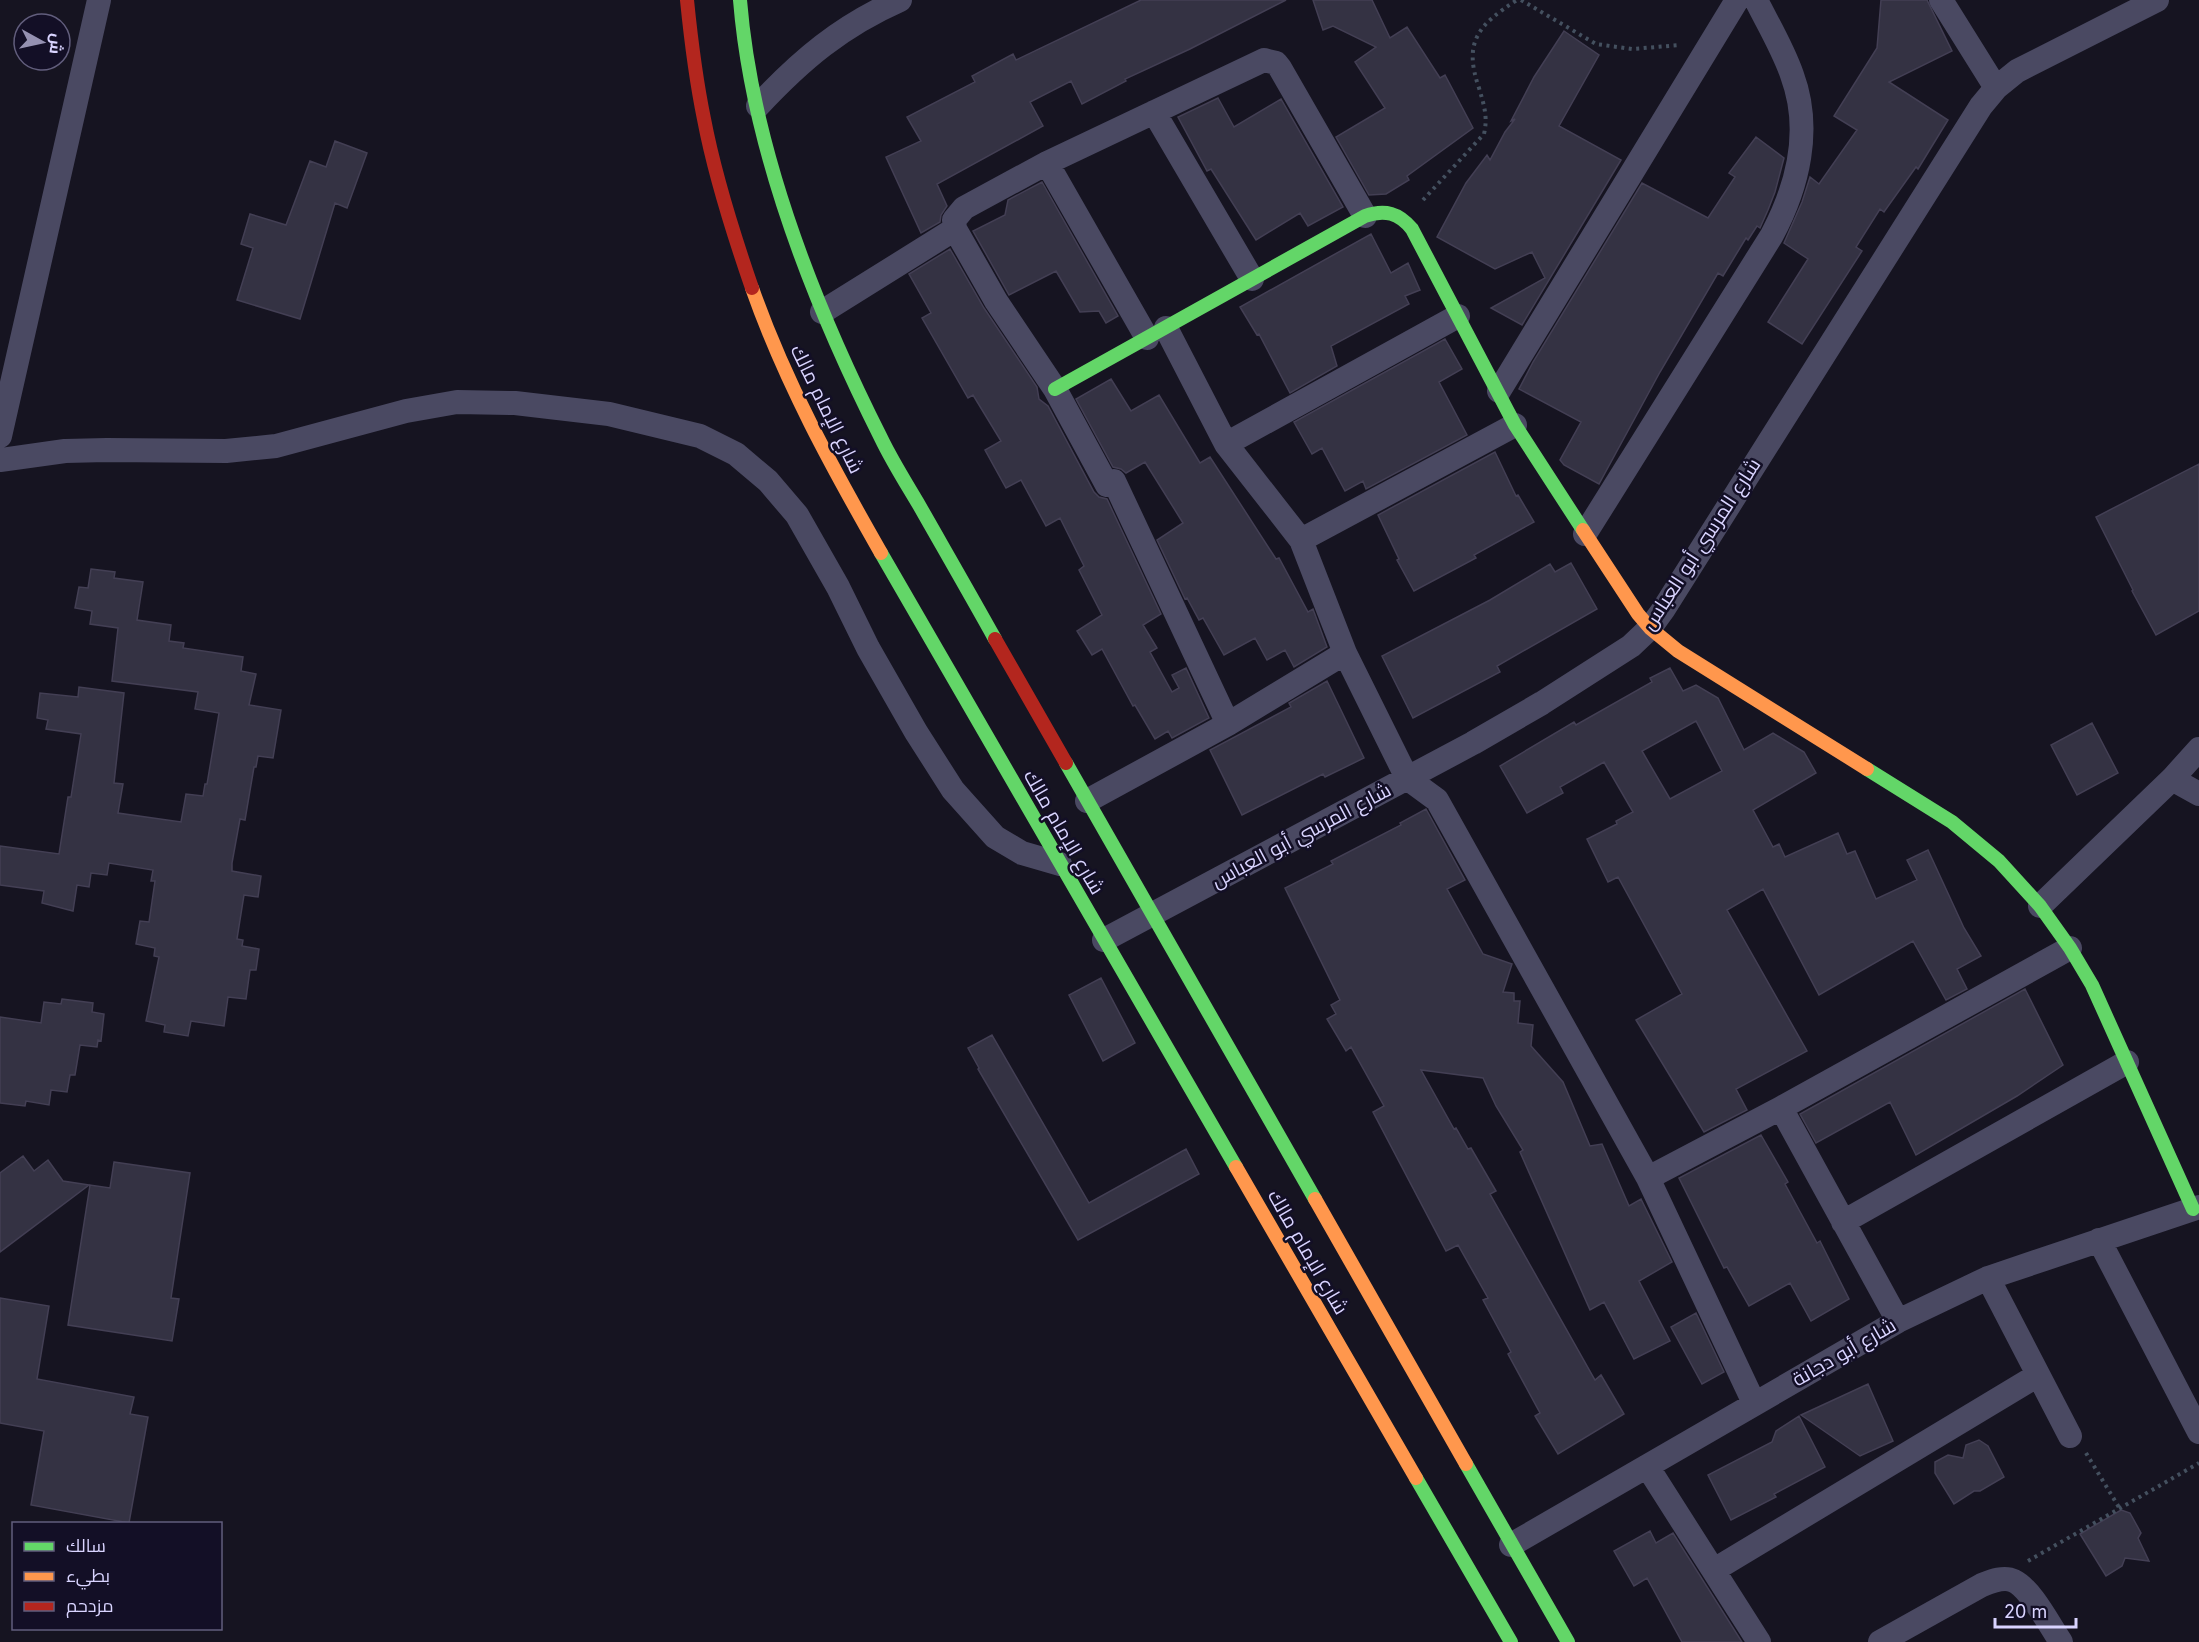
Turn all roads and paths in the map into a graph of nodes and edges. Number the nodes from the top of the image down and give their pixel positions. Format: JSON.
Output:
{"nodes":[{"id":1,"x":99,"y":0,"type":"edge"},
{"id":2,"x":687,"y":0,"type":"edge"},
{"id":3,"x":740,"y":0,"type":"edge"},
{"id":4,"x":900,"y":0,"type":"edge"},
{"id":5,"x":1519,"y":0,"type":"edge"},
{"id":6,"x":1737,"y":0,"type":"edge"},
{"id":7,"x":1756,"y":0,"type":"edge"},
{"id":8,"x":1941,"y":0,"type":"edge"},
{"id":9,"x":2157,"y":0,"type":"edge"},
{"id":10,"x":1711,"y":43,"type":"junction"},
{"id":11,"x":1996,"y":88,"type":"junction"},
{"id":12,"x":758,"y":106,"type":"junction"},
{"id":13,"x":1154,"y":111,"type":"junction"},
{"id":14,"x":1047,"y":163,"type":"junction"},
{"id":15,"x":1365,"y":216,"type":"junction"},
{"id":16,"x":1404,"y":219,"type":"junction"},
{"id":17,"x":955,"y":229,"type":"junction"},
{"id":18,"x":1252,"y":279,"type":"junction"},
{"id":19,"x":822,"y":312,"type":"junction"},
{"id":20,"x":1458,"y":316,"type":"junction"},
{"id":21,"x":1156,"y":333,"type":"junction"},
{"id":22,"x":1055,"y":388,"type":"junction"},
{"id":23,"x":1499,"y":391,"type":"junction"},
{"id":24,"x":1515,"y":425,"type":"junction"},
{"id":25,"x":0,"y":436,"type":"edge"},
{"id":26,"x":1226,"y":444,"type":"junction"},
{"id":27,"x":0,"y":460,"type":"edge"},
{"id":28,"x":1585,"y":534,"type":"junction"},
{"id":29,"x":1301,"y":540,"type":"junction"},
{"id":30,"x":1650,"y":628,"type":"junction"},
{"id":31,"x":1345,"y":653,"type":"junction"},
{"id":32,"x":1228,"y":724,"type":"junction"},
{"id":33,"x":2199,"y":749,"type":"edge"},
{"id":34,"x":1407,"y":778,"type":"junction"},
{"id":35,"x":2172,"y":779,"type":"junction"},
{"id":36,"x":2199,"y":794,"type":"edge"},
{"id":37,"x":1087,"y":801,"type":"junction"},
{"id":38,"x":1060,"y":864,"type":"junction"},
{"id":39,"x":2040,"y":906,"type":"junction"},
{"id":40,"x":1152,"y":916,"type":"junction"},
{"id":41,"x":1104,"y":940,"type":"junction"},
{"id":42,"x":2070,"y":948,"type":"junction"},
{"id":43,"x":2127,"y":1062,"type":"junction"},
{"id":44,"x":1781,"y":1108,"type":"junction"},
{"id":45,"x":1648,"y":1178,"type":"junction"},
{"id":46,"x":2196,"y":1208,"type":"edge"},
{"id":47,"x":1843,"y":1222,"type":"junction"},
{"id":48,"x":2099,"y":1240,"type":"junction"},
{"id":49,"x":1988,"y":1278,"type":"junction"},
{"id":50,"x":1898,"y":1321,"type":"junction"},
{"id":51,"x":2038,"y":1375,"type":"junction"},
{"id":52,"x":1754,"y":1403,"type":"junction"},
{"id":53,"x":2199,"y":1432,"type":"edge"},
{"id":54,"x":2070,"y":1436,"type":"joint"},
{"id":55,"x":2199,"y":1463,"type":"edge"},
{"id":56,"x":1647,"y":1466,"type":"junction"},
{"id":57,"x":2120,"y":1509,"type":"junction"},
{"id":58,"x":1511,"y":1545,"type":"junction"},
{"id":59,"x":1713,"y":1570,"type":"junction"},
{"id":60,"x":1997,"y":1579,"type":"junction"},
{"id":61,"x":1510,"y":1642,"type":"edge"},
{"id":62,"x":1568,"y":1642,"type":"edge"},
{"id":63,"x":1759,"y":1642,"type":"edge"},
{"id":64,"x":1880,"y":1642,"type":"edge"},
{"id":65,"x":2061,"y":1642,"type":"edge"}],
"edges":[{"from":1,"to":25,"type":"street"},
{"from":2,"to":38,"type":"street","name":"شارع الإمام مالك"},
{"from":3,"to":12,"type":"street","name":"شارع الإمام مالك"},
{"from":4,"to":12,"type":"street"},
{"from":5,"to":10,"type":"path"},
{"from":5,"to":16,"type":"path"},
{"from":6,"to":10,"type":"street"},
{"from":7,"to":28,"type":"street"},
{"from":8,"to":11,"type":"street"},
{"from":9,"to":11,"type":"street","name":"شارع المرسي أبو العباس"},
{"from":10,"to":23,"type":"street"},
{"from":11,"to":30,"type":"street","name":"شارع المرسي أبو العباس"},
{"from":12,"to":19,"type":"street","name":"شارع الإمام مالك"},
{"from":13,"to":14,"type":"street"},
{"from":13,"to":15,"type":"street"},
{"from":13,"to":18,"type":"street"},
{"from":14,"to":17,"type":"street"},
{"from":14,"to":21,"type":"street"},
{"from":15,"to":16,"type":"street"},
{"from":15,"to":18,"type":"street"},
{"from":16,"to":20,"type":"street"},
{"from":17,"to":19,"type":"street"},
{"from":17,"to":22,"type":"street"},
{"from":18,"to":21,"type":"street"},
{"from":19,"to":37,"type":"street","name":"شارع الإمام مالك"},
{"from":20,"to":23,"type":"street"},
{"from":20,"to":26,"type":"street"},
{"from":21,"to":22,"type":"street"},
{"from":21,"to":26,"type":"street"},
{"from":22,"to":32,"type":"street"},
{"from":23,"to":24,"type":"street"},
{"from":24,"to":28,"type":"street"},
{"from":24,"to":29,"type":"street"},
{"from":26,"to":29,"type":"street"},
{"from":27,"to":38,"type":"street"},
{"from":28,"to":30,"type":"street"},
{"from":29,"to":31,"type":"street"},
{"from":30,"to":34,"type":"street","name":"شارع المرسي أبو العباس"},
{"from":30,"to":39,"type":"street"},
{"from":31,"to":32,"type":"street"},
{"from":31,"to":34,"type":"street"},
{"from":32,"to":37,"type":"street"},
{"from":33,"to":35,"type":"street"},
{"from":34,"to":40,"type":"street","name":"شارع المرسي أبو العباس"},
{"from":34,"to":45,"type":"street"},
{"from":35,"to":36,"type":"street"},
{"from":35,"to":39,"type":"street"},
{"from":37,"to":40,"type":"street","name":"شارع الإمام مالك"},
{"from":38,"to":41,"type":"street","name":"شارع الإمام مالك"},
{"from":39,"to":42,"type":"street"},
{"from":40,"to":41,"type":"street","name":"شارع المرسي أبو العباس"},
{"from":40,"to":58,"type":"street","name":"شارع الإمام مالك"},
{"from":41,"to":61,"type":"street","name":"شارع الإمام مالك"},
{"from":42,"to":43,"type":"street"},
{"from":42,"to":44,"type":"street"},
{"from":43,"to":46,"type":"street"},
{"from":43,"to":47,"type":"street"},
{"from":44,"to":45,"type":"street"},
{"from":44,"to":47,"type":"street"},
{"from":45,"to":52,"type":"street"},
{"from":46,"to":48,"type":"street","name":"شارع أبو دجانة"},
{"from":47,"to":50,"type":"street"},
{"from":48,"to":49,"type":"street","name":"شارع أبو دجانة"},
{"from":48,"to":53,"type":"street"},
{"from":49,"to":50,"type":"street","name":"شارع أبو دجانة"},
{"from":49,"to":51,"type":"street"},
{"from":50,"to":52,"type":"street","name":"شارع أبو دجانة"},
{"from":51,"to":54,"type":"street"},
{"from":51,"to":59,"type":"street"},
{"from":52,"to":56,"type":"street","name":"شارع أبو دجانة"},
{"from":54,"to":57,"type":"path"},
{"from":55,"to":57,"type":"path"},
{"from":56,"to":58,"type":"street","name":"شارع أبو دجانة"},
{"from":56,"to":59,"type":"street"},
{"from":57,"to":60,"type":"path"},
{"from":58,"to":62,"type":"street","name":"شارع الإمام مالك"},
{"from":59,"to":63,"type":"street"},
{"from":60,"to":64,"type":"street"},
{"from":60,"to":65,"type":"street"}]}
